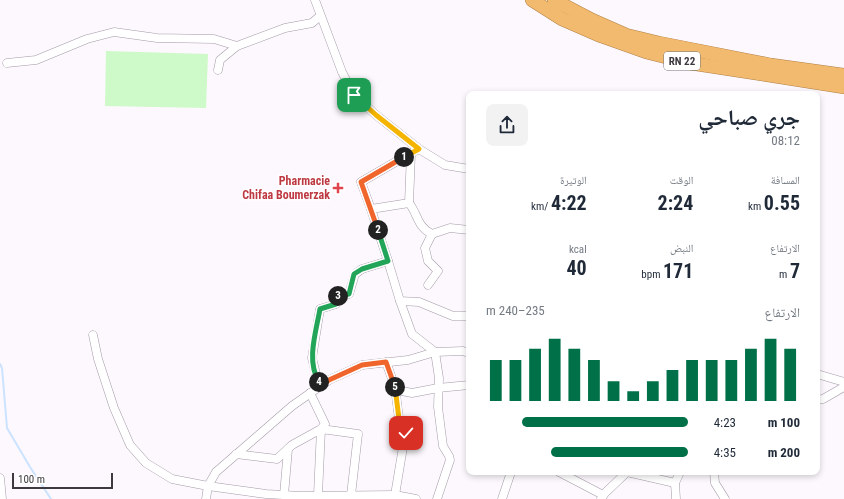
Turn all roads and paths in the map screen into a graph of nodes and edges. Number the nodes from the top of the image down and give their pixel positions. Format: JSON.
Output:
{"nodes":[{"id":1,"x":315,"y":0,"type":"edge"},
{"id":2,"x":532,"y":0,"type":"edge"},
{"id":3,"x":554,"y":0,"type":"edge"},
{"id":4,"x":320,"y":16,"type":"junction"},
{"id":5,"x":237,"y":46,"type":"junction"},
{"id":6,"x":7,"y":63,"type":"dead end"},
{"id":7,"x":218,"y":70,"type":"dead end"},
{"id":8,"x":844,"y":75,"type":"edge"},
{"id":9,"x":844,"y":87,"type":"edge"},
{"id":10,"x":419,"y":149,"type":"junction"},
{"id":11,"x":411,"y":153,"type":"junction"},
{"id":12,"x":466,"y":168,"type":"edge"},
{"id":13,"x":409,"y":203,"type":"junction"},
{"id":14,"x":370,"y":208,"type":"junction"},
{"id":15,"x":466,"y":230,"type":"edge"},
{"id":16,"x":432,"y":234,"type":"junction"},
{"id":17,"x":388,"y":261,"type":"junction"},
{"id":18,"x":428,"y":285,"type":"dead end"},
{"id":19,"x":400,"y":301,"type":"junction"},
{"id":20,"x":466,"y":316,"type":"edge"},
{"id":21,"x":93,"y":335,"type":"dead end"},
{"id":22,"x":435,"y":352,"type":"junction"},
{"id":23,"x":466,"y":352,"type":"edge"},
{"id":24,"x":386,"y":362,"type":"junction"},
{"id":25,"x":820,"y":375,"type":"edge"},
{"id":26,"x":844,"y":382,"type":"edge"},
{"id":27,"x":466,"y":385,"type":"edge"},
{"id":28,"x":321,"y":386,"type":"junction"},
{"id":29,"x":395,"y":387,"type":"junction"},
{"id":30,"x":844,"y":387,"type":"edge"},
{"id":31,"x":438,"y":388,"type":"junction"},
{"id":32,"x":310,"y":393,"type":"junction"},
{"id":33,"x":820,"y":399,"type":"edge"},
{"id":34,"x":321,"y":428,"type":"junction"},
{"id":35,"x":288,"y":449,"type":"junction"},
{"id":36,"x":236,"y":454,"type":"junction"},
{"id":37,"x":510,"y":475,"type":"edge"},
{"id":38,"x":564,"y":475,"type":"edge"},
{"id":39,"x":624,"y":475,"type":"edge"},
{"id":40,"x":640,"y":475,"type":"edge"},
{"id":41,"x":679,"y":475,"type":"edge"},
{"id":42,"x":714,"y":475,"type":"edge"},
{"id":43,"x":0,"y":478,"type":"edge"},
{"id":44,"x":676,"y":483,"type":"junction"},
{"id":45,"x":208,"y":486,"type":"junction"},
{"id":46,"x":284,"y":495,"type":"junction"},
{"id":47,"x":318,"y":495,"type":"junction"},
{"id":48,"x":351,"y":495,"type":"junction"},
{"id":49,"x":395,"y":495,"type":"junction"},
{"id":50,"x":266,"y":496,"type":"edge"},
{"id":51,"x":301,"y":497,"type":"edge"},
{"id":52,"x":602,"y":497,"type":"edge"},
{"id":53,"x":2,"y":499,"type":"edge"},
{"id":54,"x":206,"y":499,"type":"edge"},
{"id":55,"x":416,"y":499,"type":"edge"},
{"id":56,"x":437,"y":499,"type":"edge"},
{"id":57,"x":502,"y":499,"type":"edge"},
{"id":58,"x":676,"y":499,"type":"edge"},
{"id":59,"x":725,"y":499,"type":"edge"}],
"edges":[{"from":1,"to":4,"type":"street"},
{"from":2,"to":9,"type":"highway","number":"RN 22"},
{"from":3,"to":8,"type":"highway","number":"RN 22"},
{"from":4,"to":5,"type":"street"},
{"from":4,"to":10,"type":"street"},
{"from":5,"to":6,"type":"street"},
{"from":5,"to":7,"type":"street"},
{"from":10,"to":11,"type":"street"},
{"from":10,"to":12,"type":"street"},
{"from":11,"to":13,"type":"street"},
{"from":11,"to":14,"type":"street"},
{"from":13,"to":14,"type":"street"},
{"from":13,"to":16,"type":"street"},
{"from":14,"to":17,"type":"street"},
{"from":15,"to":16,"type":"street"},
{"from":16,"to":18,"type":"street"},
{"from":17,"to":19,"type":"street"},
{"from":17,"to":28,"type":"street"},
{"from":19,"to":20,"type":"street"},
{"from":19,"to":22,"type":"street"},
{"from":21,"to":45,"type":"street"},
{"from":22,"to":23,"type":"street"},
{"from":22,"to":24,"type":"street"},
{"from":22,"to":31,"type":"street"},
{"from":24,"to":28,"type":"street"},
{"from":24,"to":29,"type":"street"},
{"from":25,"to":26,"type":"street"},
{"from":27,"to":31,"type":"street"},
{"from":28,"to":32,"type":"street"},
{"from":29,"to":31,"type":"street"},
{"from":29,"to":49,"type":"street"},
{"from":30,"to":33,"type":"street"},
{"from":31,"to":56,"type":"street"},
{"from":32,"to":34,"type":"street"},
{"from":32,"to":36,"type":"street"},
{"from":34,"to":35,"type":"street"},
{"from":34,"to":47,"type":"street"},
{"from":34,"to":48,"type":"street"},
{"from":35,"to":36,"type":"street"},
{"from":35,"to":46,"type":"street"},
{"from":36,"to":45,"type":"street"},
{"from":37,"to":57,"type":"street"},
{"from":38,"to":52,"type":"street"},
{"from":39,"to":52,"type":"street"},
{"from":40,"to":44,"type":"street"},
{"from":41,"to":44,"type":"street"},
{"from":42,"to":59,"type":"street"},
{"from":43,"to":53,"type":"street"},
{"from":44,"to":58,"type":"street"},
{"from":45,"to":50,"type":"street"},
{"from":45,"to":54,"type":"street"},
{"from":46,"to":50,"type":"street"},
{"from":46,"to":51,"type":"street"},
{"from":47,"to":48,"type":"street"},
{"from":47,"to":51,"type":"street"},
{"from":48,"to":49,"type":"street"},
{"from":49,"to":55,"type":"street"}]}
